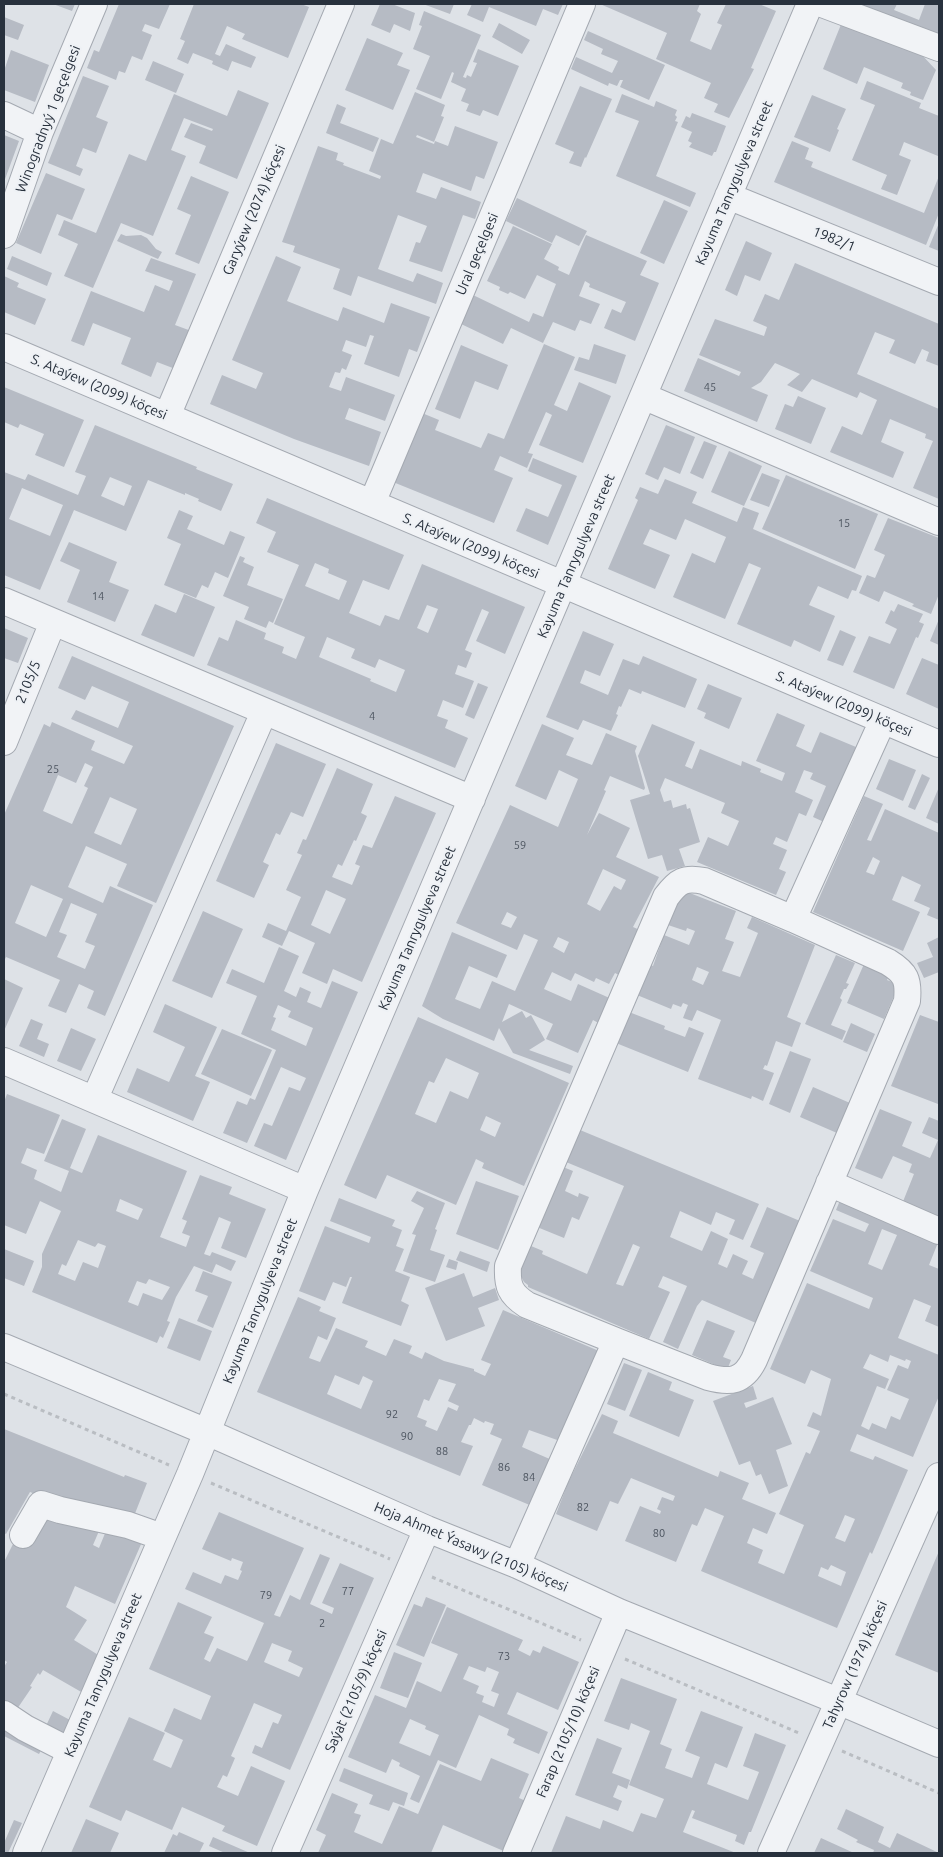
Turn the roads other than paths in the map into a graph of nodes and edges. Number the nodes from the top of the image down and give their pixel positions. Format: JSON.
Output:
{"nodes":[{"id":1,"x":94,"y":4,"type":"edge"},
{"id":2,"x":341,"y":4,"type":"edge"},
{"id":3,"x":582,"y":4,"type":"edge"},
{"id":4,"x":810,"y":4,"type":"edge"},
{"id":5,"x":822,"y":4,"type":"edge"},
{"id":6,"x":939,"y":48,"type":"edge"},
{"id":7,"x":4,"y":115,"type":"edge"},
{"id":8,"x":40,"y":132,"type":"junction"},
{"id":9,"x":728,"y":196,"type":"junction"},
{"id":10,"x":4,"y":235,"type":"edge"},
{"id":11,"x":939,"y":282,"type":"edge"},
{"id":12,"x":4,"y":347,"type":"edge"},
{"id":13,"x":642,"y":396,"type":"junction"},
{"id":14,"x":167,"y":416,"type":"junction"},
{"id":15,"x":372,"y":504,"type":"junction"},
{"id":16,"x":939,"y":522,"type":"edge"},
{"id":17,"x":564,"y":585,"type":"junction"},
{"id":18,"x":4,"y":601,"type":"edge"},
{"id":19,"x":53,"y":622,"type":"junction"},
{"id":20,"x":264,"y":712,"type":"junction"},
{"id":21,"x":883,"y":720,"type":"junction"},
{"id":22,"x":4,"y":742,"type":"edge"},
{"id":23,"x":939,"y":744,"type":"edge"},
{"id":24,"x":472,"y":799,"type":"junction"},
{"id":25,"x":793,"y":919,"type":"junction"},
{"id":26,"x":4,"y":1061,"type":"edge"},
{"id":27,"x":94,"y":1098,"type":"junction"},
{"id":28,"x":829,"y":1183,"type":"junction"},
{"id":29,"x":306,"y":1190,"type":"junction"},
{"id":30,"x":939,"y":1231,"type":"edge"},
{"id":31,"x":616,"y":1341,"type":"junction"},
{"id":32,"x":4,"y":1347,"type":"edge"},
{"id":33,"x":207,"y":1432,"type":"junction"},
{"id":34,"x":937,"y":1485,"type":"edge"},
{"id":35,"x":427,"y":1529,"type":"junction"},
{"id":36,"x":22,"y":1535,"type":"dead end"},
{"id":37,"x":162,"y":1537,"type":"junction"},
{"id":38,"x":517,"y":1565,"type":"junction"},
{"id":39,"x":619,"y":1612,"type":"junction"},
{"id":40,"x":838,"y":1700,"type":"junction"},
{"id":41,"x":4,"y":1714,"type":"edge"},
{"id":42,"x":939,"y":1744,"type":"edge"},
{"id":43,"x":70,"y":1751,"type":"junction"},
{"id":44,"x":26,"y":1853,"type":"edge"},
{"id":45,"x":285,"y":1853,"type":"edge"},
{"id":46,"x":516,"y":1853,"type":"edge"},
{"id":47,"x":772,"y":1853,"type":"edge"}],
"edges":[{"from":1,"to":8,"type":"street","name":"Winogradnyý 1 geçelgesi"},
{"from":2,"to":14,"type":"street","name":"Garyýew (2074) köçesi"},
{"from":3,"to":15,"type":"street","name":"Ural geçelgesi"},
{"from":4,"to":9,"type":"street","name":"Kayuma Tanrygulyeva street"},
{"from":5,"to":6,"type":"street"},
{"from":7,"to":8,"type":"street"},
{"from":8,"to":10,"type":"street","name":"Winogradnyý 1 geçelgesi"},
{"from":9,"to":11,"type":"street","name":"1982/1"},
{"from":9,"to":13,"type":"street","name":"Kayuma Tanrygulyeva street"},
{"from":12,"to":14,"type":"street","name":"S. Ataýew (2099) köçesi"},
{"from":13,"to":16,"type":"street"},
{"from":13,"to":17,"type":"street","name":"Kayuma Tanrygulyeva street"},
{"from":14,"to":15,"type":"street","name":"S. Ataýew (2099) köçesi"},
{"from":15,"to":17,"type":"street","name":"S. Ataýew (2099) köçesi"},
{"from":17,"to":21,"type":"street","name":"S. Ataýew (2099) köçesi"},
{"from":17,"to":24,"type":"street","name":"Kayuma Tanrygulyeva street"},
{"from":18,"to":19,"type":"street"},
{"from":19,"to":20,"type":"street"},
{"from":19,"to":22,"type":"street","name":"2105/5"},
{"from":20,"to":24,"type":"street"},
{"from":20,"to":27,"type":"street"},
{"from":21,"to":23,"type":"street","name":"S. Ataýew (2099) köçesi"},
{"from":21,"to":25,"type":"street"},
{"from":24,"to":29,"type":"street","name":"Kayuma Tanrygulyeva street"},
{"from":25,"to":28,"type":"street"},
{"from":25,"to":31,"type":"street"},
{"from":26,"to":27,"type":"street"},
{"from":27,"to":29,"type":"street"},
{"from":28,"to":30,"type":"street"},
{"from":28,"to":31,"type":"street"},
{"from":29,"to":33,"type":"street","name":"Kayuma Tanrygulyeva street"},
{"from":31,"to":38,"type":"street"},
{"from":32,"to":33,"type":"street","name":"Hoja Ahmet Ýasawy (2105) köçesi"},
{"from":33,"to":35,"type":"street","name":"Hoja Ahmet Ýasawy (2105) köçesi"},
{"from":33,"to":37,"type":"street","name":"Kayuma Tanrygulyeva street"},
{"from":34,"to":40,"type":"street","name":"Tahyrow (1974) köçesi"},
{"from":35,"to":38,"type":"street","name":"Hoja Ahmet Ýasawy (2105) köçesi"},
{"from":35,"to":45,"type":"street","name":"Saýat (2105/9) köçesi"},
{"from":36,"to":37,"type":"street"},
{"from":37,"to":43,"type":"street","name":"Kayuma Tanrygulyeva street"},
{"from":38,"to":39,"type":"street","name":"Hoja Ahmet Ýasawy (2105) köçesi"},
{"from":39,"to":40,"type":"street","name":"Hoja Ahmet Ýasawy (2105) köçesi"},
{"from":39,"to":46,"type":"street","name":"Farap (2105/10) köçesi"},
{"from":40,"to":42,"type":"street","name":"Hoja Ahmet Ýasawy (2105) köçesi"},
{"from":40,"to":47,"type":"street","name":"Tahyrow (1974) köçesi"},
{"from":41,"to":43,"type":"street"},
{"from":43,"to":44,"type":"street","name":"Kayuma Tanrygulyeva street"}]}
